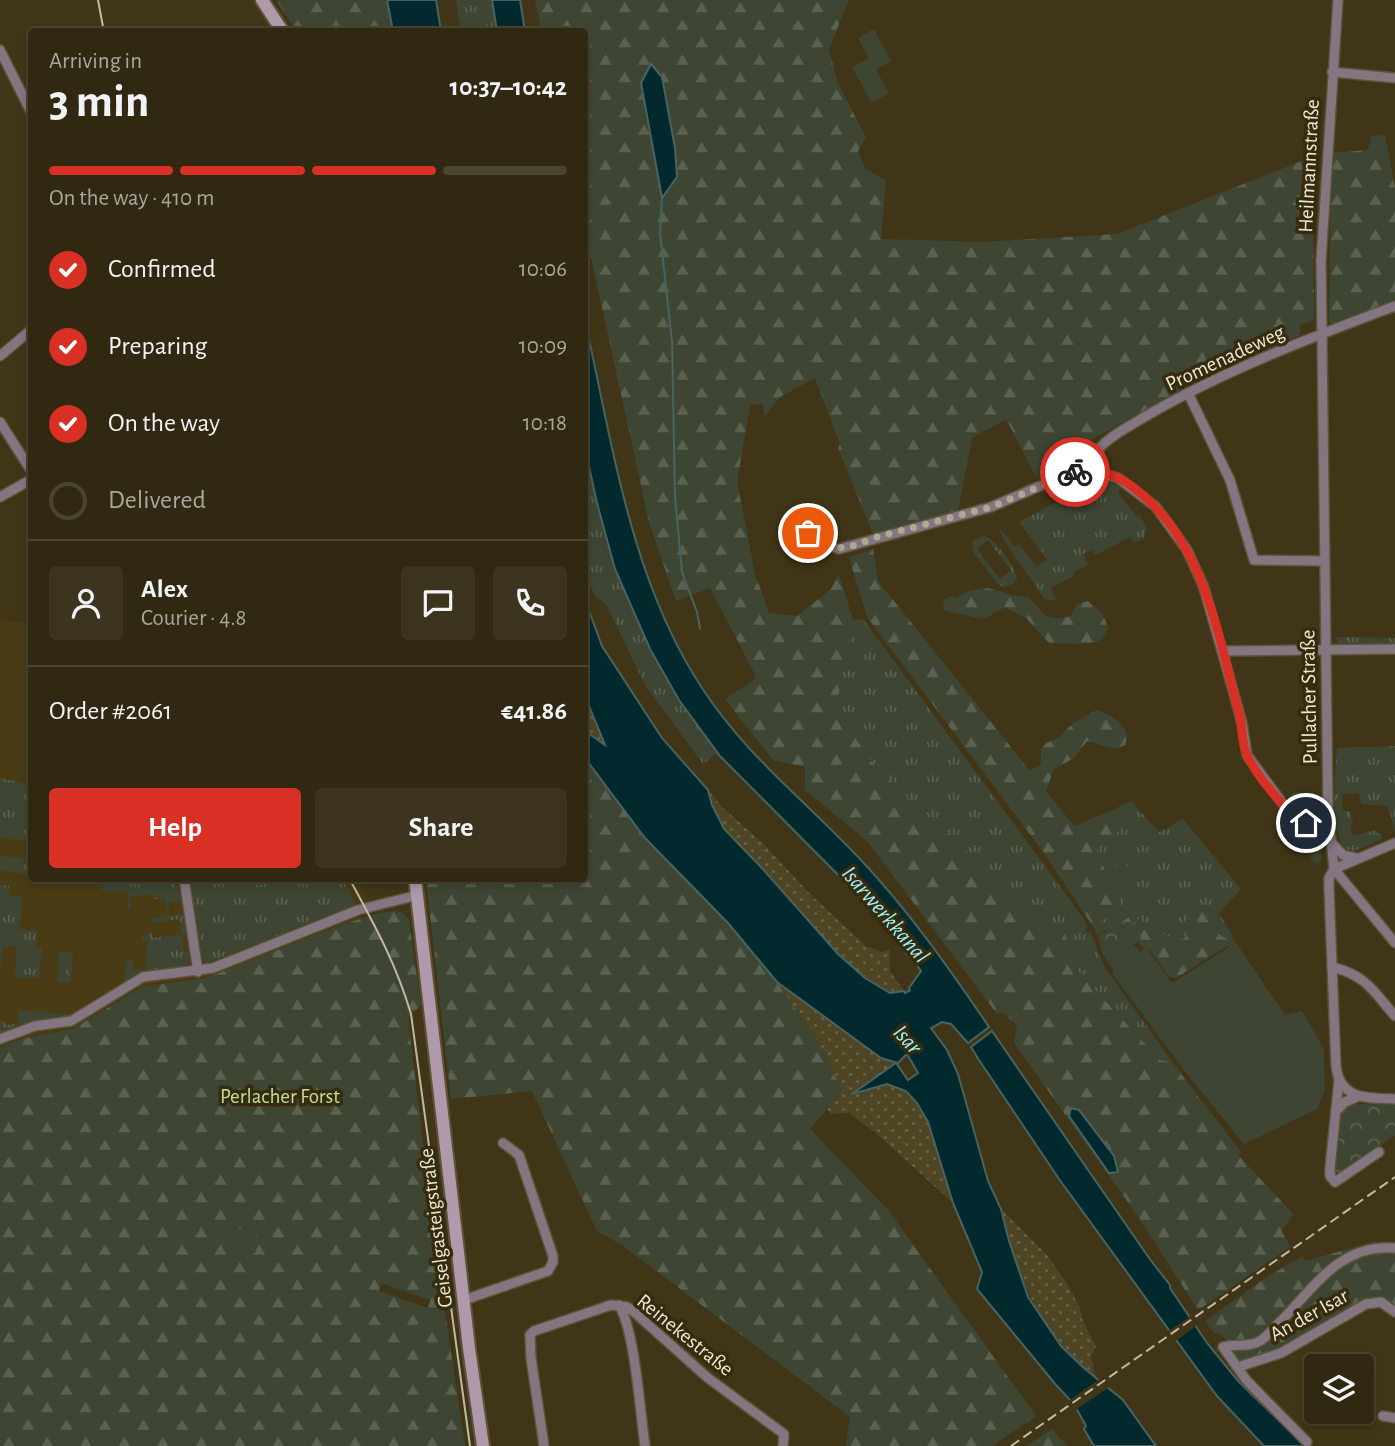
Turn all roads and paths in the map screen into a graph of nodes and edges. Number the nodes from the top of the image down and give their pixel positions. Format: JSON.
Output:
{"nodes":[{"id":1,"x":262,"y":0,"type":"edge"},
{"id":2,"x":1338,"y":0,"type":"edge"},
{"id":3,"x":280,"y":28,"type":"edge"},
{"id":4,"x":0,"y":50,"type":"edge"},
{"id":5,"x":1332,"y":72,"type":"junction"},
{"id":6,"x":1395,"y":78,"type":"edge"},
{"id":7,"x":28,"y":106,"type":"edge"},
{"id":8,"x":1395,"y":306,"type":"edge"},
{"id":9,"x":28,"y":332,"type":"edge"},
{"id":10,"x":1321,"y":334,"type":"junction"},
{"id":11,"x":0,"y":356,"type":"edge"},
{"id":12,"x":1188,"y":393,"type":"junction"},
{"id":13,"x":0,"y":422,"type":"edge"},
{"id":14,"x":28,"y":466,"type":"edge"},
{"id":15,"x":1092,"y":471,"type":"junction"},
{"id":16,"x":28,"y":481,"type":"edge"},
{"id":17,"x":0,"y":497,"type":"edge"},
{"id":18,"x":802,"y":524,"type":"dead end"},
{"id":19,"x":1324,"y":561,"type":"junction"},
{"id":20,"x":1326,"y":649,"type":"junction"},
{"id":21,"x":1395,"y":649,"type":"edge"},
{"id":22,"x":1222,"y":651,"type":"junction"},
{"id":23,"x":1329,"y":823,"type":"junction"},
{"id":24,"x":1331,"y":842,"type":"junction"},
{"id":25,"x":1395,"y":843,"type":"edge"},
{"id":26,"x":1358,"y":859,"type":"junction"},
{"id":27,"x":1334,"y":869,"type":"junction"},
{"id":28,"x":416,"y":882,"type":"edge"},
{"id":29,"x":185,"y":884,"type":"edge"},
{"id":30,"x":418,"y":895,"type":"junction"},
{"id":31,"x":1395,"y":943,"type":"edge"},
{"id":32,"x":1332,"y":967,"type":"junction"},
{"id":33,"x":198,"y":972,"type":"junction"},
{"id":34,"x":1395,"y":1016,"type":"edge"},
{"id":35,"x":0,"y":1039,"type":"edge"},
{"id":36,"x":1339,"y":1080,"type":"junction"},
{"id":37,"x":1359,"y":1096,"type":"junction"},
{"id":38,"x":1395,"y":1098,"type":"edge"},
{"id":39,"x":1336,"y":1111,"type":"junction"},
{"id":40,"x":503,"y":1143,"type":"dead end"},
{"id":41,"x":1379,"y":1152,"type":"dead end"},
{"id":42,"x":1395,"y":1248,"type":"edge"},
{"id":43,"x":464,"y":1300,"type":"junction"},
{"id":44,"x":619,"y":1305,"type":"junction"},
{"id":45,"x":1395,"y":1312,"type":"edge"},
{"id":46,"x":1238,"y":1367,"type":"junction"},
{"id":47,"x":1383,"y":1416,"type":"dead end"},
{"id":48,"x":1395,"y":1418,"type":"edge"},
{"id":49,"x":1307,"y":1442,"type":"dead end"},
{"id":50,"x":483,"y":1446,"type":"edge"},
{"id":51,"x":544,"y":1446,"type":"edge"},
{"id":52,"x":645,"y":1446,"type":"edge"},
{"id":53,"x":783,"y":1446,"type":"edge"}],
"edges":[{"from":1,"to":3,"type":"main road"},
{"from":2,"to":5,"type":"street","name":"Heilmannstraße"},
{"from":4,"to":7,"type":"street"},
{"from":5,"to":6,"type":"street"},
{"from":5,"to":10,"type":"street","name":"Heilmannstraße"},
{"from":8,"to":10,"type":"street","name":"Promenadeweg"},
{"from":9,"to":11,"type":"street"},
{"from":10,"to":12,"type":"street","name":"Promenadeweg"},
{"from":10,"to":19,"type":"street","name":"Pullacher Straße"},
{"from":12,"to":15,"type":"street","name":"Promenadeweg"},
{"from":12,"to":19,"type":"street"},
{"from":13,"to":14,"type":"street"},
{"from":15,"to":18,"type":"street"},
{"from":15,"to":22,"type":"street"},
{"from":16,"to":17,"type":"street"},
{"from":19,"to":20,"type":"street","name":"Pullacher Straße"},
{"from":20,"to":21,"type":"street"},
{"from":20,"to":22,"type":"street"},
{"from":20,"to":23,"type":"street","name":"Pullacher Straße"},
{"from":22,"to":23,"type":"street"},
{"from":23,"to":24,"type":"street","name":"Pullacher Straße"},
{"from":24,"to":26,"type":"street"},
{"from":24,"to":27,"type":"street","name":"Pullacher Straße"},
{"from":25,"to":26,"type":"street"},
{"from":26,"to":27,"type":"street"},
{"from":27,"to":31,"type":"street"},
{"from":27,"to":32,"type":"street","name":"Pullacher Straße"},
{"from":28,"to":30,"type":"main road","name":"Geiselgasteigstraße"},
{"from":29,"to":33,"type":"street"},
{"from":30,"to":33,"type":"street"},
{"from":30,"to":43,"type":"main road","name":"Geiselgasteigstraße"},
{"from":32,"to":34,"type":"street"},
{"from":32,"to":36,"type":"street","name":"Pullacher Straße"},
{"from":33,"to":35,"type":"street"},
{"from":36,"to":37,"type":"street"},
{"from":36,"to":39,"type":"street","name":"Pullacher Straße"},
{"from":37,"to":38,"type":"street"},
{"from":37,"to":39,"type":"street"},
{"from":39,"to":41,"type":"street","name":"Pullacher Straße"},
{"from":40,"to":43,"type":"street"},
{"from":42,"to":46,"type":"street"},
{"from":43,"to":50,"type":"main road","name":"Geiselgasteigstraße"},
{"from":44,"to":51,"type":"street","name":"Reinekestraße"},
{"from":44,"to":52,"type":"street"},
{"from":44,"to":53,"type":"street","name":"Reinekestraße"},
{"from":45,"to":46,"type":"street","name":"An der Isar"},
{"from":46,"to":49,"type":"street"},
{"from":47,"to":48,"type":"street"}]}
